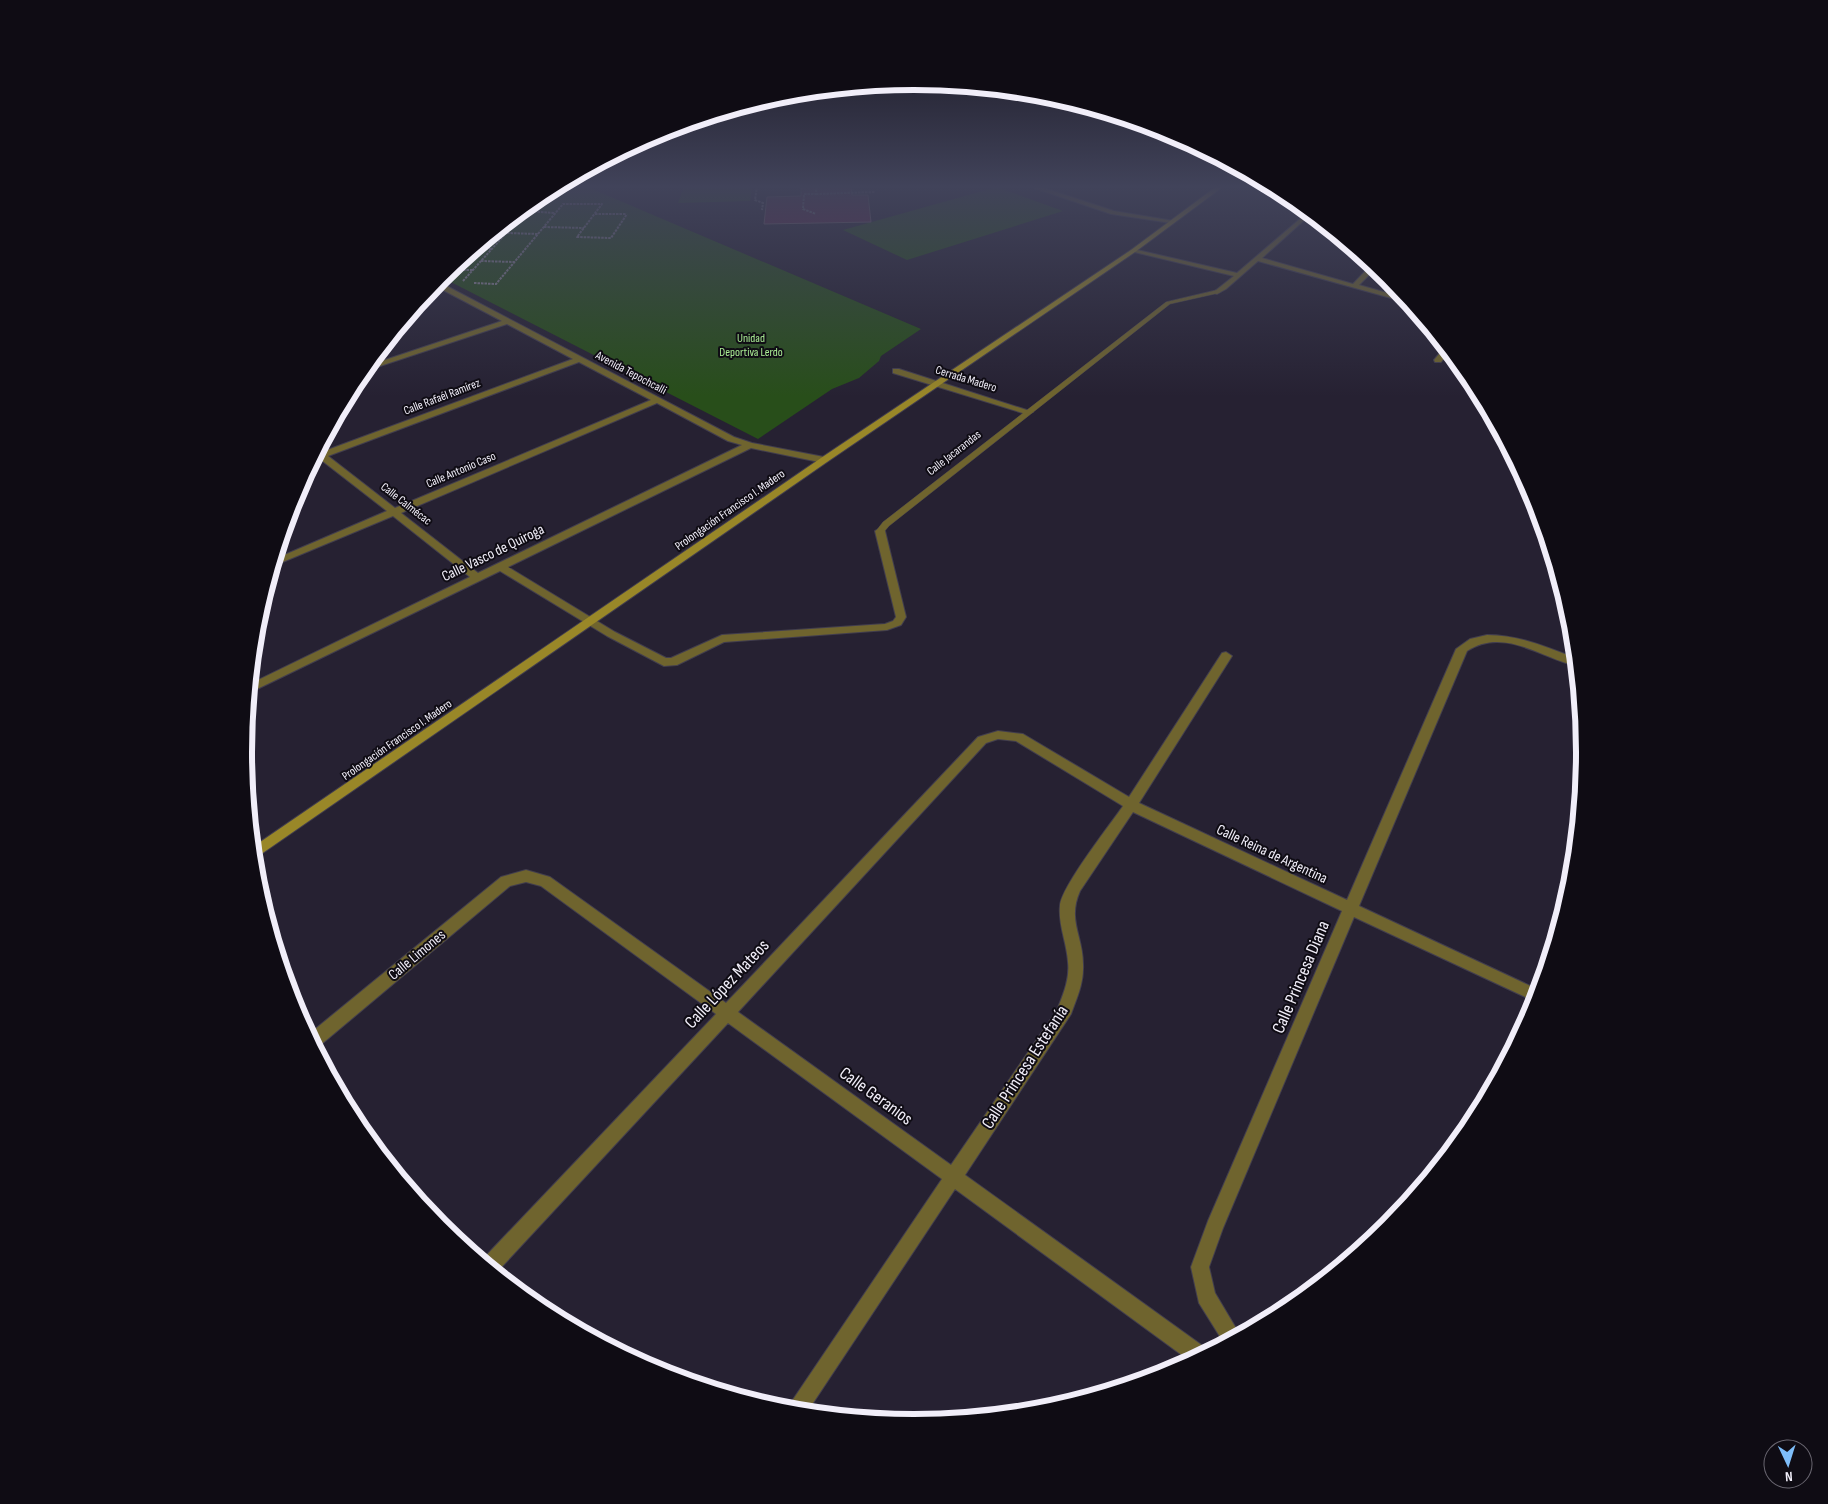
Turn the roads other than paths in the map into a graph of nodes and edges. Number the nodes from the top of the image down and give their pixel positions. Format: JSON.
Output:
{"nodes":[{"id":1,"x":1125,"y":256,"type":"edge"},
{"id":2,"x":1156,"y":256,"type":"edge"},
{"id":3,"x":1260,"y":256,"type":"edge"},
{"id":4,"x":1257,"y":259,"type":"junction"},
{"id":5,"x":1369,"y":271,"type":"edge"},
{"id":6,"x":1239,"y":275,"type":"junction"},
{"id":7,"x":1354,"y":286,"type":"junction"},
{"id":8,"x":444,"y":287,"type":"edge"},
{"id":9,"x":1217,"y":292,"type":"joint"},
{"id":10,"x":1395,"y":298,"type":"edge"},
{"id":11,"x":508,"y":321,"type":"junction"},
{"id":12,"x":1442,"y":354,"type":"edge"},
{"id":13,"x":579,"y":359,"type":"junction"},
{"id":14,"x":1438,"y":360,"type":"dead end"},
{"id":15,"x":377,"y":366,"type":"edge"},
{"id":16,"x":896,"y":370,"type":"dead end"},
{"id":17,"x":937,"y":384,"type":"junction"},
{"id":18,"x":657,"y":400,"type":"junction"},
{"id":19,"x":1029,"y":412,"type":"junction"},
{"id":20,"x":750,"y":445,"type":"junction"},
{"id":21,"x":323,"y":453,"type":"edge"},
{"id":22,"x":321,"y":457,"type":"edge"},
{"id":23,"x":824,"y":460,"type":"junction"},
{"id":24,"x":394,"y":512,"type":"junction"},
{"id":25,"x":880,"y":532,"type":"joint"},
{"id":26,"x":281,"y":561,"type":"edge"},
{"id":27,"x":500,"y":567,"type":"junction"},
{"id":28,"x":478,"y":578,"type":"junction"},
{"id":29,"x":590,"y":622,"type":"junction"},
{"id":30,"x":1226,"y":656,"type":"dead end"},
{"id":31,"x":1569,"y":660,"type":"edge"},
{"id":32,"x":256,"y":686,"type":"edge"},
{"id":33,"x":998,"y":735,"type":"joint"},
{"id":34,"x":1131,"y":805,"type":"junction"},
{"id":35,"x":260,"y":849,"type":"edge"},
{"id":36,"x":526,"y":876,"type":"joint"},
{"id":37,"x":1351,"y":909,"type":"junction"},
{"id":38,"x":1531,"y":993,"type":"edge"},
{"id":39,"x":727,"y":1013,"type":"junction"},
{"id":40,"x":317,"y":1038,"type":"edge"},
{"id":41,"x":954,"y":1177,"type":"junction"},
{"id":42,"x":493,"y":1262,"type":"edge"},
{"id":43,"x":1229,"y":1334,"type":"edge"},
{"id":44,"x":1194,"y":1352,"type":"edge"},
{"id":45,"x":801,"y":1404,"type":"edge"}],
"edges":[{"from":1,"to":17,"type":"main road","name":"Prolongación Francisco I. Madero"},
{"from":2,"to":6,"type":"street"},
{"from":3,"to":4,"type":"street","name":"Calle Jacarandas"},
{"from":4,"to":6,"type":"street","name":"Calle Jacarandas"},
{"from":4,"to":7,"type":"street"},
{"from":5,"to":7,"type":"street"},
{"from":6,"to":9,"type":"street","name":"Calle Jacarandas"},
{"from":7,"to":10,"type":"street"},
{"from":8,"to":11,"type":"street","name":"Avenida Tepochcalli"},
{"from":9,"to":19,"type":"lane","name":"Calle Jacarandas"},
{"from":11,"to":13,"type":"street","name":"Avenida Tepochcalli"},
{"from":11,"to":15,"type":"street"},
{"from":12,"to":14,"type":"street"},
{"from":13,"to":18,"type":"street","name":"Avenida Tepochcalli"},
{"from":13,"to":21,"type":"street","name":"Calle Rafaél Ramírez"},
{"from":16,"to":17,"type":"street","name":"Cerrada Madero"},
{"from":17,"to":19,"type":"street","name":"Cerrada Madero"},
{"from":17,"to":23,"type":"main road","name":"Prolongación Francisco I. Madero"},
{"from":18,"to":20,"type":"street","name":"Avenida Tepochcalli"},
{"from":18,"to":24,"type":"street","name":"Calle Antonio Caso"},
{"from":19,"to":25,"type":"lane","name":"Calle Jacarandas"},
{"from":20,"to":23,"type":"street","name":"Avenida Tepochcalli"},
{"from":20,"to":27,"type":"street","name":"Calle Vasco de Quiroga"},
{"from":22,"to":24,"type":"street","name":"Calle Calmécac"},
{"from":23,"to":29,"type":"main road","name":"Prolongación Francisco I. Madero"},
{"from":24,"to":26,"type":"street","name":"Calle Antonio Caso"},
{"from":24,"to":28,"type":"street","name":"Calle Calmécac"},
{"from":25,"to":29,"type":"street","name":"Calle Jacarandas"},
{"from":27,"to":28,"type":"street","name":"Calle Vasco de Quiroga"},
{"from":27,"to":29,"type":"street"},
{"from":28,"to":32,"type":"street","name":"Calle Vasco de Quiroga"},
{"from":29,"to":35,"type":"main road","name":"Prolongación Francisco I. Madero"},
{"from":30,"to":34,"type":"street","name":"Calle Princesa Estefanía"},
{"from":31,"to":37,"type":"street","name":"Calle Princesa Diana"},
{"from":33,"to":34,"type":"street","name":"Calle Reina de Argentina"},
{"from":33,"to":39,"type":"street","name":"Calle López Mateos"},
{"from":34,"to":37,"type":"street","name":"Calle Reina de Argentina"},
{"from":34,"to":41,"type":"street","name":"Calle Princesa Estefanía"},
{"from":36,"to":39,"type":"street","name":"Calle Geranios"},
{"from":36,"to":40,"type":"street","name":"Calle Limones"},
{"from":37,"to":38,"type":"street","name":"Calle Reina de Argentina"},
{"from":37,"to":43,"type":"street","name":"Calle Princesa Diana"},
{"from":39,"to":41,"type":"street","name":"Calle Geranios"},
{"from":39,"to":42,"type":"street","name":"Calle López Mateos"},
{"from":41,"to":44,"type":"street","name":"Calle Geranios"},
{"from":41,"to":45,"type":"street","name":"Calle Princesa Estefanía"}]}
